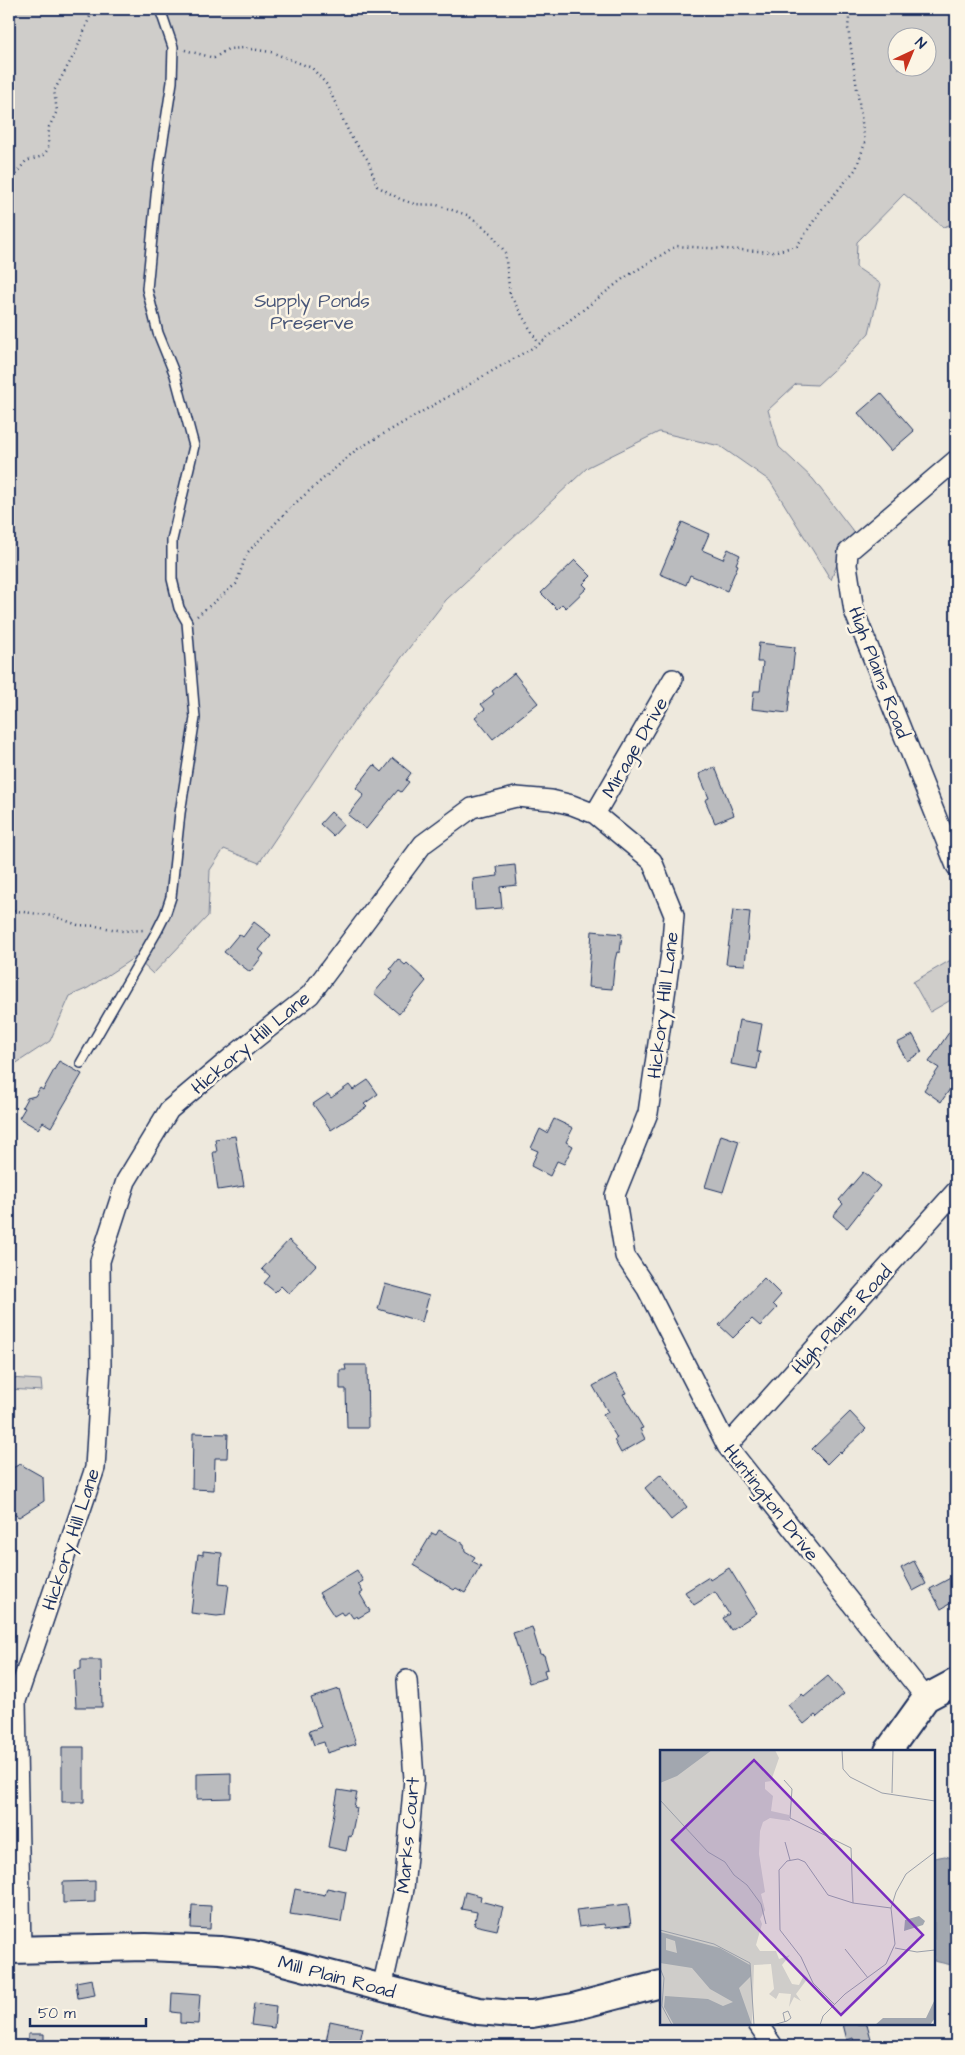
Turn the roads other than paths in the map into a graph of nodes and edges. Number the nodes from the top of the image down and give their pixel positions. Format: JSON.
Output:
{"nodes":[{"id":1,"x":160,"y":9,"type":"edge"},
{"id":2,"x":956,"y":460,"type":"edge"},
{"id":3,"x":673,"y":679,"type":"dead end"},
{"id":4,"x":595,"y":814,"type":"junction"},
{"id":5,"x":956,"y":866,"type":"edge"},
{"id":6,"x":81,"y":1063,"type":"dead end"},
{"id":7,"x":956,"y":1191,"type":"edge"},
{"id":8,"x":647,"y":1289,"type":"joint"},
{"id":9,"x":726,"y":1446,"type":"junction"},
{"id":10,"x":407,"y":1680,"type":"dead end"},
{"id":11,"x":956,"y":1682,"type":"edge"},
{"id":12,"x":926,"y":1698,"type":"junction"},
{"id":13,"x":889,"y":1750,"type":"edge"},
{"id":14,"x":15,"y":1950,"type":"edge"},
{"id":15,"x":660,"y":1984,"type":"edge"},
{"id":16,"x":382,"y":1988,"type":"junction"},
{"id":17,"x":759,"y":2025,"type":"edge"},
{"id":18,"x":773,"y":2046,"type":"edge"}],
"edges":[{"from":1,"to":6,"type":"lane"},
{"from":2,"to":5,"type":"street","name":"High Plains Road"},
{"from":3,"to":4,"type":"street","name":"Mirage Drive"},
{"from":4,"to":8,"type":"street","name":"Hickory Hill Lane"},
{"from":4,"to":14,"type":"street","name":"Hickory Hill Lane"},
{"from":7,"to":9,"type":"street","name":"High Plains Road"},
{"from":8,"to":9,"type":"street","name":"Huntington Drive"},
{"from":9,"to":12,"type":"street","name":"Huntington Drive"},
{"from":10,"to":16,"type":"street","name":"Marks Court"},
{"from":11,"to":12,"type":"street"},
{"from":12,"to":13,"type":"street"},
{"from":14,"to":16,"type":"street","name":"Mill Plain Road"},
{"from":15,"to":16,"type":"street","name":"Mill Plain Road"},
{"from":17,"to":18,"type":"street"}]}
